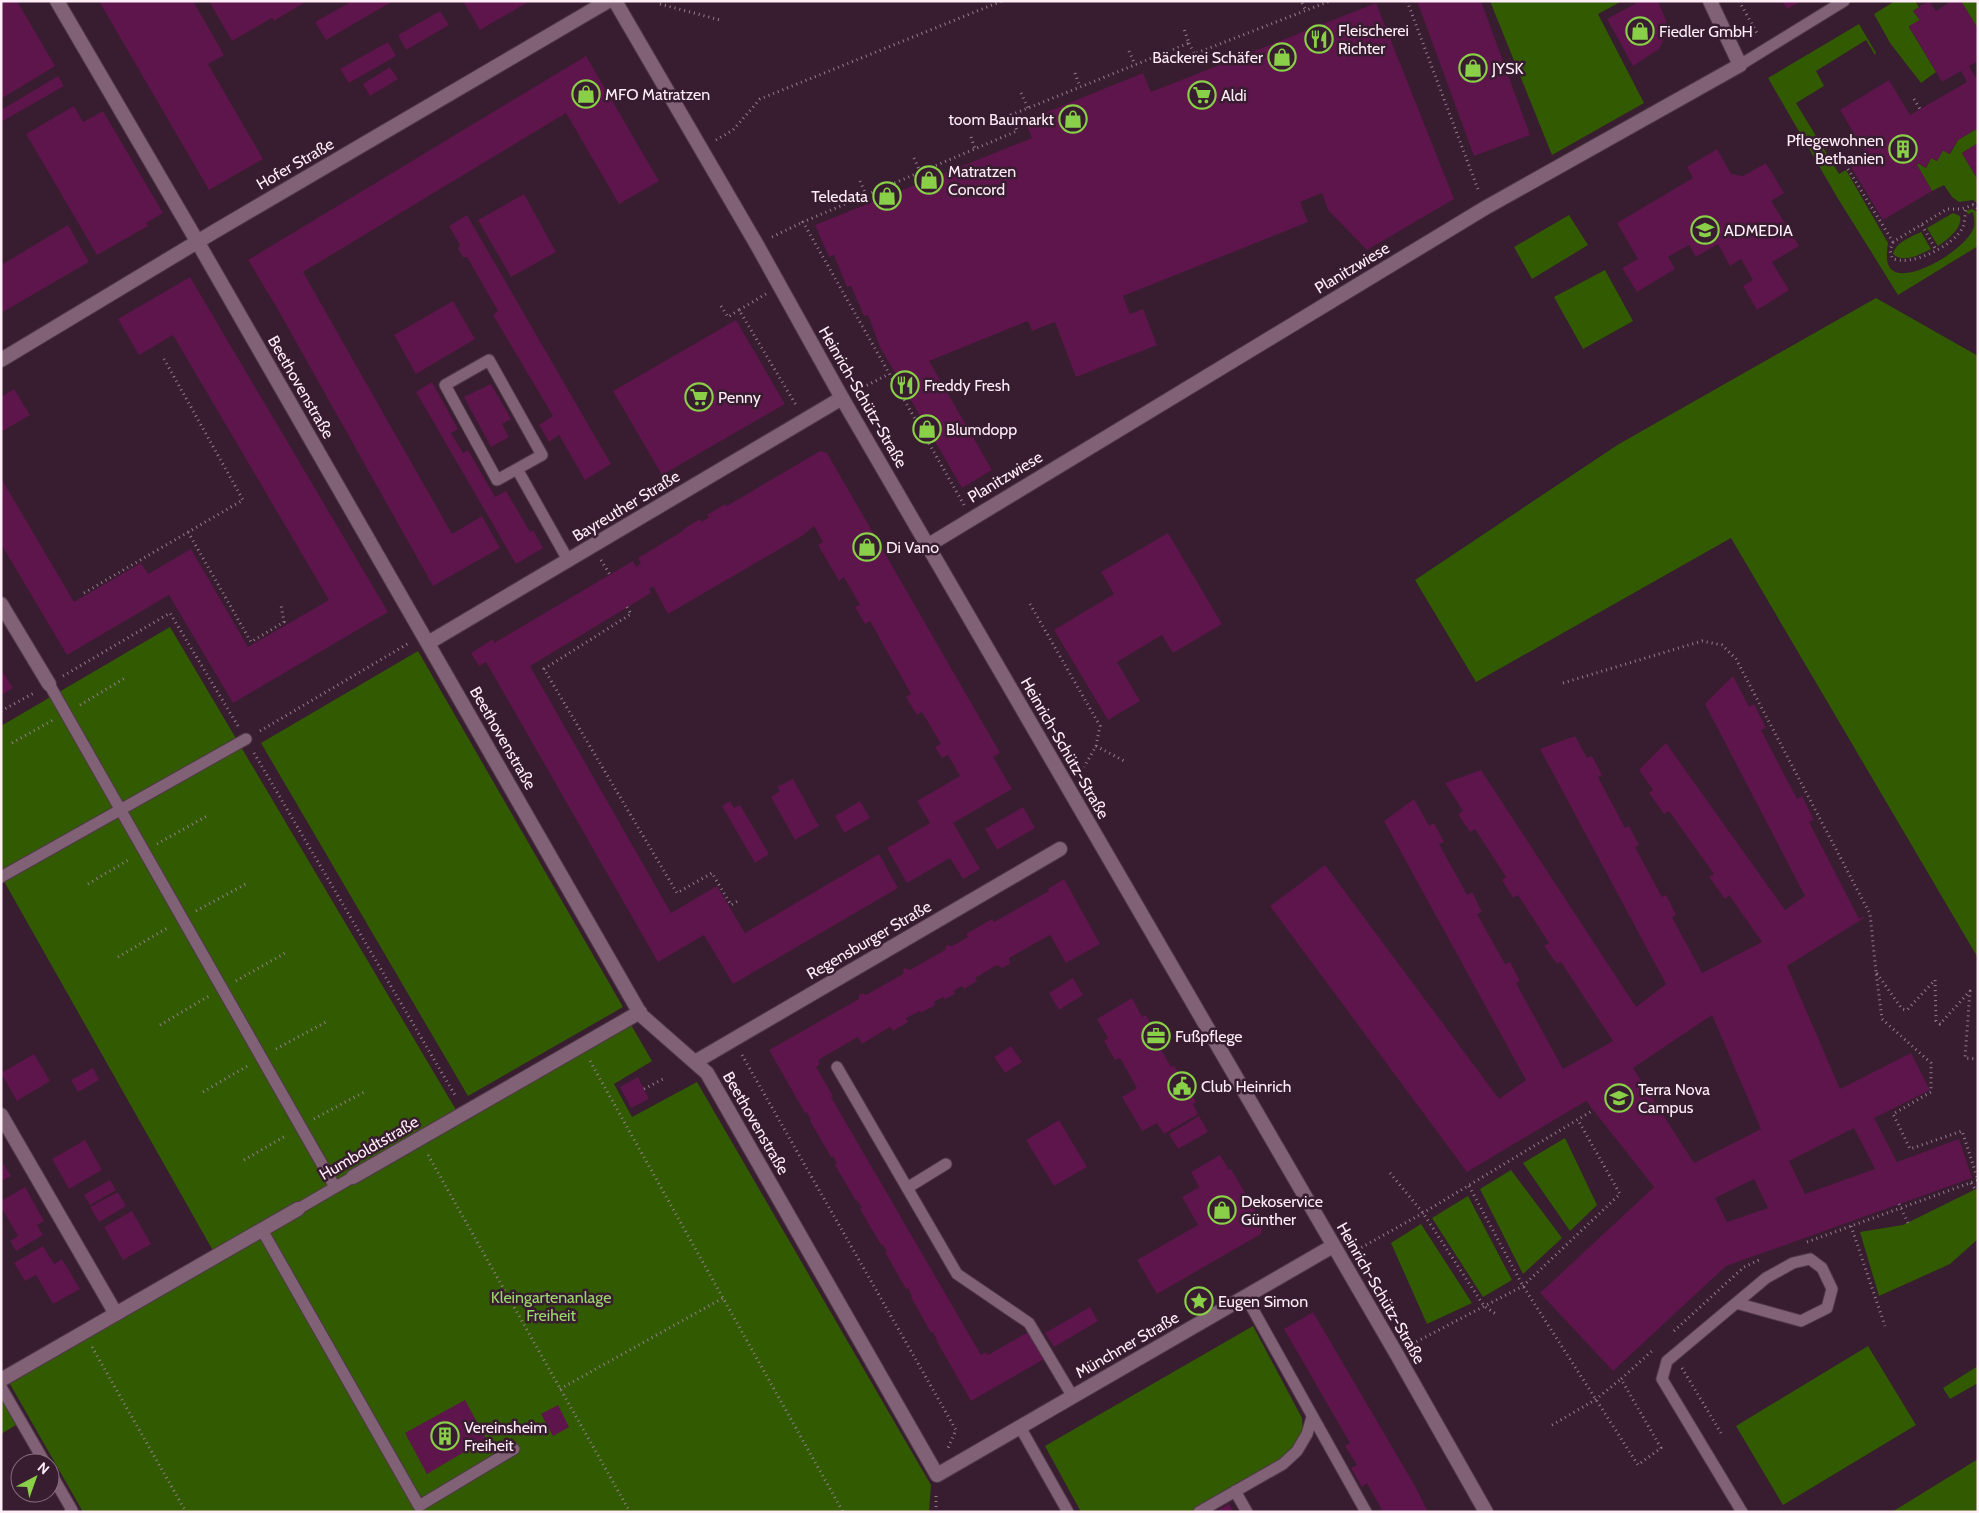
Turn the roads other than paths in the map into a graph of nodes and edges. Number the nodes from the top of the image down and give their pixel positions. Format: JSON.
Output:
{"nodes":[{"id":1,"x":57,"y":1,"type":"edge"},
{"id":2,"x":608,"y":1,"type":"edge"},
{"id":3,"x":615,"y":1,"type":"edge"},
{"id":4,"x":1710,"y":1,"type":"edge"},
{"id":5,"x":1844,"y":1,"type":"edge"},
{"id":6,"x":1740,"y":64,"type":"junction"},
{"id":7,"x":197,"y":242,"type":"junction"},
{"id":8,"x":1,"y":360,"type":"edge"},
{"id":9,"x":842,"y":398,"type":"junction"},
{"id":10,"x":518,"y":469,"type":"junction"},
{"id":11,"x":927,"y":546,"type":"junction"},
{"id":12,"x":568,"y":560,"type":"junction"},
{"id":13,"x":1,"y":604,"type":"edge"},
{"id":14,"x":426,"y":639,"type":"junction"},
{"id":15,"x":49,"y":684,"type":"joint"},
{"id":16,"x":246,"y":739,"type":"road end"},
{"id":17,"x":120,"y":811,"type":"junction"},
{"id":18,"x":1060,"y":849,"type":"dead end"},
{"id":19,"x":1,"y":878,"type":"edge"},
{"id":20,"x":640,"y":1012,"type":"junction"},
{"id":21,"x":695,"y":1062,"type":"junction"},
{"id":22,"x":837,"y":1067,"type":"dead end"},
{"id":23,"x":1,"y":1115,"type":"edge"},
{"id":24,"x":946,"y":1164,"type":"dead end"},
{"id":25,"x":353,"y":1177,"type":"joint"},
{"id":26,"x":335,"y":1188,"type":"junction"},
{"id":27,"x":907,"y":1188,"type":"junction"},
{"id":28,"x":298,"y":1209,"type":"joint"},
{"id":29,"x":262,"y":1230,"type":"junction"},
{"id":30,"x":1333,"y":1246,"type":"junction"},
{"id":31,"x":1246,"y":1296,"type":"junction"},
{"id":32,"x":1736,"y":1303,"type":"junction"},
{"id":33,"x":116,"y":1314,"type":"junction"},
{"id":34,"x":1,"y":1380,"type":"edge"},
{"id":35,"x":1,"y":1386,"type":"edge"},
{"id":36,"x":1073,"y":1397,"type":"junction"},
{"id":37,"x":1312,"y":1416,"type":"junction"},
{"id":38,"x":1020,"y":1427,"type":"junction"},
{"id":39,"x":514,"y":1449,"type":"dead end"},
{"id":40,"x":39,"y":1453,"type":"edge"},
{"id":41,"x":937,"y":1475,"type":"joint"},
{"id":42,"x":60,"y":1489,"type":"edge"},
{"id":43,"x":1235,"y":1491,"type":"junction"},
{"id":44,"x":70,"y":1512,"type":"edge"},
{"id":45,"x":1068,"y":1512,"type":"edge"},
{"id":46,"x":1199,"y":1512,"type":"edge"},
{"id":47,"x":1247,"y":1512,"type":"edge"},
{"id":48,"x":1366,"y":1512,"type":"edge"},
{"id":49,"x":1486,"y":1512,"type":"edge"},
{"id":50,"x":1742,"y":1512,"type":"edge"}],
"edges":[{"from":1,"to":7,"type":"street","name":"Beethovenstraße"},
{"from":2,"to":7,"type":"street","name":"Hofer Straße"},
{"from":3,"to":9,"type":"street","name":"Heinrich-Schütz-Straße"},
{"from":4,"to":6,"type":"street"},
{"from":5,"to":6,"type":"lane"},
{"from":6,"to":11,"type":"street","name":"Planitzwiese"},
{"from":7,"to":8,"type":"street","name":"Hofer Straße"},
{"from":7,"to":14,"type":"street","name":"Beethovenstraße"},
{"from":9,"to":11,"type":"street","name":"Heinrich-Schütz-Straße"},
{"from":9,"to":12,"type":"street","name":"Bayreuther Straße"},
{"from":10,"to":10,"type":"lane"},
{"from":10,"to":12,"type":"lane"},
{"from":11,"to":30,"type":"street","name":"Heinrich-Schütz-Straße"},
{"from":12,"to":14,"type":"street","name":"Bayreuther Straße"},
{"from":13,"to":15,"type":"street"},
{"from":14,"to":20,"type":"street","name":"Beethovenstraße"},
{"from":15,"to":17,"type":"lane"},
{"from":16,"to":17,"type":"lane"},
{"from":17,"to":19,"type":"lane"},
{"from":17,"to":26,"type":"lane"},
{"from":18,"to":21,"type":"street","name":"Regensburger Straße"},
{"from":20,"to":21,"type":"street","name":"Beethovenstraße"},
{"from":20,"to":25,"type":"street","name":"Humboldtstraße"},
{"from":21,"to":41,"type":"street","name":"Beethovenstraße"},
{"from":22,"to":27,"type":"lane"},
{"from":23,"to":33,"type":"street"},
{"from":24,"to":27,"type":"lane"},
{"from":25,"to":26,"type":"lane","name":"Humboldtstraße"},
{"from":26,"to":28,"type":"lane","name":"Humboldtstraße"},
{"from":27,"to":36,"type":"lane"},
{"from":28,"to":29,"type":"street","name":"Humboldtstraße"},
{"from":29,"to":33,"type":"street","name":"Humboldtstraße"},
{"from":29,"to":39,"type":"lane"},
{"from":30,"to":31,"type":"street","name":"Münchner Straße"},
{"from":30,"to":49,"type":"street","name":"Heinrich-Schütz-Straße"},
{"from":31,"to":36,"type":"street","name":"Münchner Straße"},
{"from":31,"to":37,"type":"lane"},
{"from":32,"to":32,"type":"lane"},
{"from":32,"to":50,"type":"lane"},
{"from":33,"to":34,"type":"street","name":"Humboldtstraße"},
{"from":35,"to":40,"type":"lane"},
{"from":36,"to":38,"type":"street","name":"Münchner Straße"},
{"from":37,"to":43,"type":"lane"},
{"from":37,"to":48,"type":"lane"},
{"from":38,"to":41,"type":"street","name":"Münchner Straße"},
{"from":38,"to":45,"type":"lane"},
{"from":42,"to":44,"type":"lane"},
{"from":43,"to":46,"type":"lane"},
{"from":43,"to":47,"type":"lane"}]}
